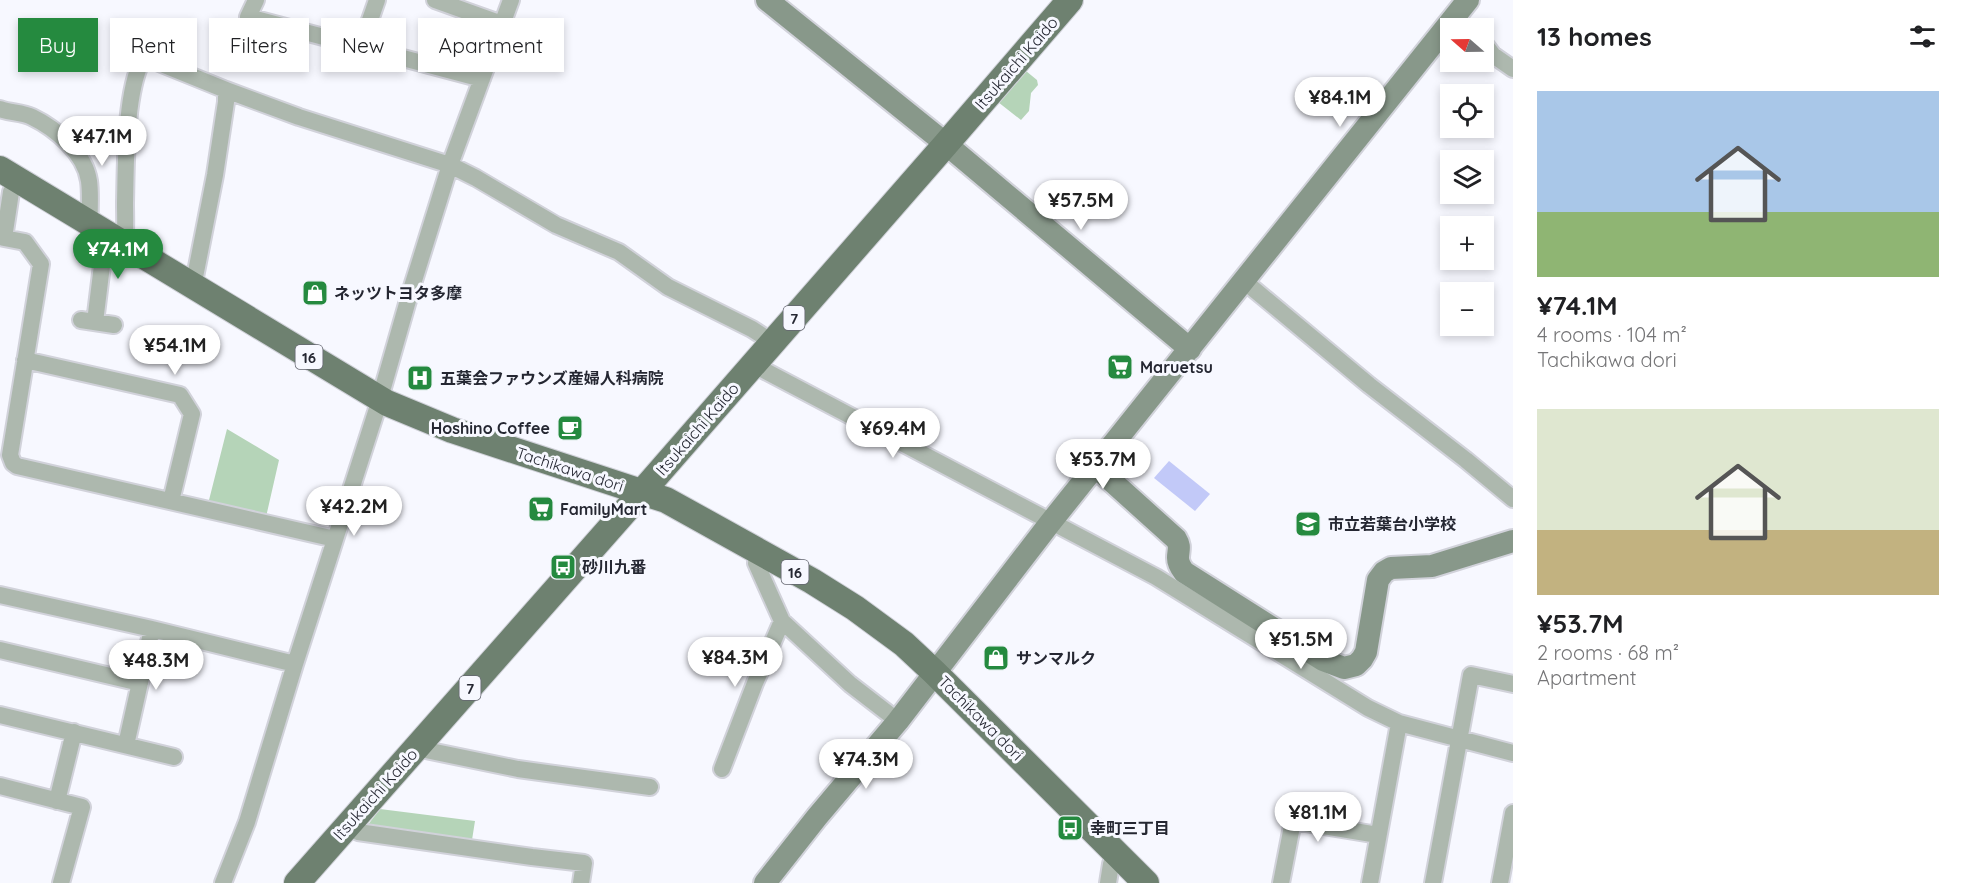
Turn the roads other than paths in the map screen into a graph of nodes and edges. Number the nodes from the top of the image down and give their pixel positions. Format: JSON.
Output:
{"nodes":[{"id":1,"x":256,"y":0,"type":"edge"},
{"id":2,"x":377,"y":0,"type":"edge"},
{"id":3,"x":435,"y":0,"type":"edge"},
{"id":4,"x":511,"y":0,"type":"edge"},
{"id":5,"x":766,"y":0,"type":"edge"},
{"id":6,"x":1070,"y":0,"type":"edge"},
{"id":7,"x":1468,"y":0,"type":"edge"},
{"id":8,"x":371,"y":18,"type":"edge"},
{"id":9,"x":485,"y":18,"type":"edge"},
{"id":10,"x":504,"y":18,"type":"edge"},
{"id":11,"x":1461,"y":18,"type":"edge"},
{"id":12,"x":321,"y":36,"type":"edge"},
{"id":13,"x":1440,"y":46,"type":"edge"},
{"id":14,"x":1494,"y":56,"type":"edge"},
{"id":15,"x":406,"y":58,"type":"edge"},
{"id":16,"x":1513,"y":69,"type":"edge"},
{"id":17,"x":485,"y":72,"type":"edge"},
{"id":18,"x":482,"y":79,"type":"junction"},
{"id":19,"x":226,"y":90,"type":"junction"},
{"id":20,"x":0,"y":109,"type":"edge"},
{"id":21,"x":946,"y":144,"type":"junction"},
{"id":22,"x":450,"y":165,"type":"junction"},
{"id":23,"x":9,"y":175,"type":"edge"},
{"id":24,"x":106,"y":234,"type":"junction"},
{"id":25,"x":2,"y":238,"type":"edge"},
{"id":26,"x":1244,"y":281,"type":"junction"},
{"id":27,"x":191,"y":285,"type":"junction"},
{"id":28,"x":114,"y":325,"type":"dead end"},
{"id":29,"x":772,"y":342,"type":"junction"},
{"id":30,"x":1190,"y":349,"type":"junction"},
{"id":31,"x":26,"y":360,"type":"junction"},
{"id":32,"x":752,"y":364,"type":"junction"},
{"id":33,"x":380,"y":399,"type":"junction"},
{"id":34,"x":1096,"y":467,"type":"junction"},
{"id":35,"x":642,"y":492,"type":"junction"},
{"id":36,"x":1513,"y":499,"type":"edge"},
{"id":37,"x":171,"y":501,"type":"junction"},
{"id":38,"x":1050,"y":523,"type":"junction"},
{"id":39,"x":335,"y":539,"type":"junction"},
{"id":40,"x":1513,"y":541,"type":"edge"},
{"id":41,"x":761,"y":553,"type":"junction"},
{"id":42,"x":0,"y":594,"type":"edge"},
{"id":43,"x":782,"y":621,"type":"junction"},
{"id":44,"x":152,"y":629,"type":"junction"},
{"id":45,"x":0,"y":650,"type":"edge"},
{"id":46,"x":295,"y":664,"type":"junction"},
{"id":47,"x":934,"y":672,"type":"junction"},
{"id":48,"x":140,"y":683,"type":"junction"},
{"id":49,"x":1513,"y":684,"type":"edge"},
{"id":50,"x":0,"y":715,"type":"edge"},
{"id":51,"x":898,"y":721,"type":"junction"},
{"id":52,"x":1399,"y":723,"type":"junction"},
{"id":53,"x":74,"y":732,"type":"junction"},
{"id":54,"x":1460,"y":739,"type":"junction"},
{"id":55,"x":126,"y":745,"type":"junction"},
{"id":56,"x":416,"y":748,"type":"junction"},
{"id":57,"x":1513,"y":753,"type":"edge"},
{"id":58,"x":174,"y":758,"type":"dead end"},
{"id":59,"x":722,"y":769,"type":"dead end"},
{"id":60,"x":0,"y":786,"type":"edge"},
{"id":61,"x":650,"y":787,"type":"dead end"},
{"id":62,"x":57,"y":801,"type":"junction"},
{"id":63,"x":1513,"y":813,"type":"edge"},
{"id":64,"x":348,"y":825,"type":"junction"},
{"id":65,"x":1378,"y":835,"type":"junction"},
{"id":66,"x":1119,"y":856,"type":"junction"},
{"id":67,"x":303,"y":881,"type":"edge"},
{"id":68,"x":768,"y":882,"type":"edge"},
{"id":69,"x":61,"y":883,"type":"edge"},
{"id":70,"x":223,"y":883,"type":"edge"},
{"id":71,"x":581,"y":883,"type":"edge"},
{"id":72,"x":1108,"y":883,"type":"edge"},
{"id":73,"x":1146,"y":883,"type":"edge"},
{"id":74,"x":1281,"y":883,"type":"edge"},
{"id":75,"x":1370,"y":883,"type":"edge"},
{"id":76,"x":1433,"y":883,"type":"edge"},
{"id":77,"x":1500,"y":883,"type":"edge"}],
"edges":[{"from":1,"to":12,"type":"street"},
{"from":2,"to":8,"type":"street"},
{"from":3,"to":9,"type":"street"},
{"from":4,"to":10,"type":"street"},
{"from":5,"to":21,"type":"street"},
{"from":6,"to":21,"type":"main road","name":"Itsukaichi Kaido","number":"7"},
{"from":7,"to":11,"type":"street"},
{"from":13,"to":26,"type":"street"},
{"from":14,"to":16,"type":"street"},
{"from":15,"to":18,"type":"street"},
{"from":17,"to":18,"type":"street"},
{"from":18,"to":22,"type":"street"},
{"from":19,"to":22,"type":"street"},
{"from":19,"to":24,"type":"street"},
{"from":19,"to":27,"type":"street"},
{"from":20,"to":24,"type":"street"},
{"from":21,"to":29,"type":"main road","name":"Itsukaichi Kaido","number":"7"},
{"from":21,"to":30,"type":"street"},
{"from":22,"to":29,"type":"street"},
{"from":22,"to":33,"type":"street"},
{"from":23,"to":24,"type":"main road","name":"Tachikawa dori","number":"16"},
{"from":23,"to":25,"type":"street"},
{"from":24,"to":27,"type":"main road","name":"Tachikawa dori","number":"16"},
{"from":24,"to":28,"type":"street"},
{"from":25,"to":31,"type":"street"},
{"from":26,"to":30,"type":"street"},
{"from":26,"to":36,"type":"street"},
{"from":27,"to":33,"type":"main road","name":"Tachikawa dori","number":"16"},
{"from":29,"to":32,"type":"main road","name":"Itsukaichi Kaido","number":"7"},
{"from":30,"to":34,"type":"street"},
{"from":31,"to":37,"type":"street"},
{"from":31,"to":37,"type":"street"},
{"from":32,"to":35,"type":"main road","name":"Itsukaichi Kaido","number":"7"},
{"from":32,"to":38,"type":"street"},
{"from":33,"to":35,"type":"main road","name":"Tachikawa dori","number":"16"},
{"from":33,"to":39,"type":"street"},
{"from":34,"to":38,"type":"street"},
{"from":34,"to":40,"type":"street"},
{"from":35,"to":41,"type":"main road","name":"Tachikawa dori","number":"16"},
{"from":35,"to":56,"type":"main road","name":"Itsukaichi Kaido","number":"7"},
{"from":37,"to":39,"type":"street"},
{"from":38,"to":47,"type":"street"},
{"from":38,"to":52,"type":"street"},
{"from":39,"to":46,"type":"street"},
{"from":41,"to":43,"type":"street"},
{"from":41,"to":47,"type":"main road","name":"Tachikawa dori","number":"16"},
{"from":42,"to":44,"type":"street"},
{"from":43,"to":51,"type":"street"},
{"from":43,"to":59,"type":"street"},
{"from":44,"to":46,"type":"street"},
{"from":44,"to":48,"type":"street"},
{"from":45,"to":48,"type":"street"},
{"from":46,"to":70,"type":"street"},
{"from":47,"to":51,"type":"street"},
{"from":47,"to":66,"type":"main road","name":"Tachikawa dori","number":"16"},
{"from":48,"to":55,"type":"street"},
{"from":49,"to":54,"type":"street"},
{"from":50,"to":53,"type":"street"},
{"from":51,"to":68,"type":"street"},
{"from":52,"to":54,"type":"street"},
{"from":52,"to":65,"type":"street"},
{"from":53,"to":55,"type":"street"},
{"from":53,"to":62,"type":"street"},
{"from":54,"to":57,"type":"street"},
{"from":54,"to":76,"type":"street"},
{"from":55,"to":58,"type":"street"},
{"from":56,"to":61,"type":"street"},
{"from":56,"to":64,"type":"main road","name":"Itsukaichi Kaido","number":"7"},
{"from":60,"to":62,"type":"street"},
{"from":62,"to":69,"type":"street"},
{"from":63,"to":77,"type":"street"},
{"from":64,"to":67,"type":"main road","name":"Itsukaichi Kaido","number":"7"},
{"from":64,"to":71,"type":"street"},
{"from":65,"to":74,"type":"street"},
{"from":65,"to":75,"type":"street"},
{"from":66,"to":72,"type":"street"},
{"from":66,"to":73,"type":"main road","name":"Tachikawa dori","number":"16"}]}
